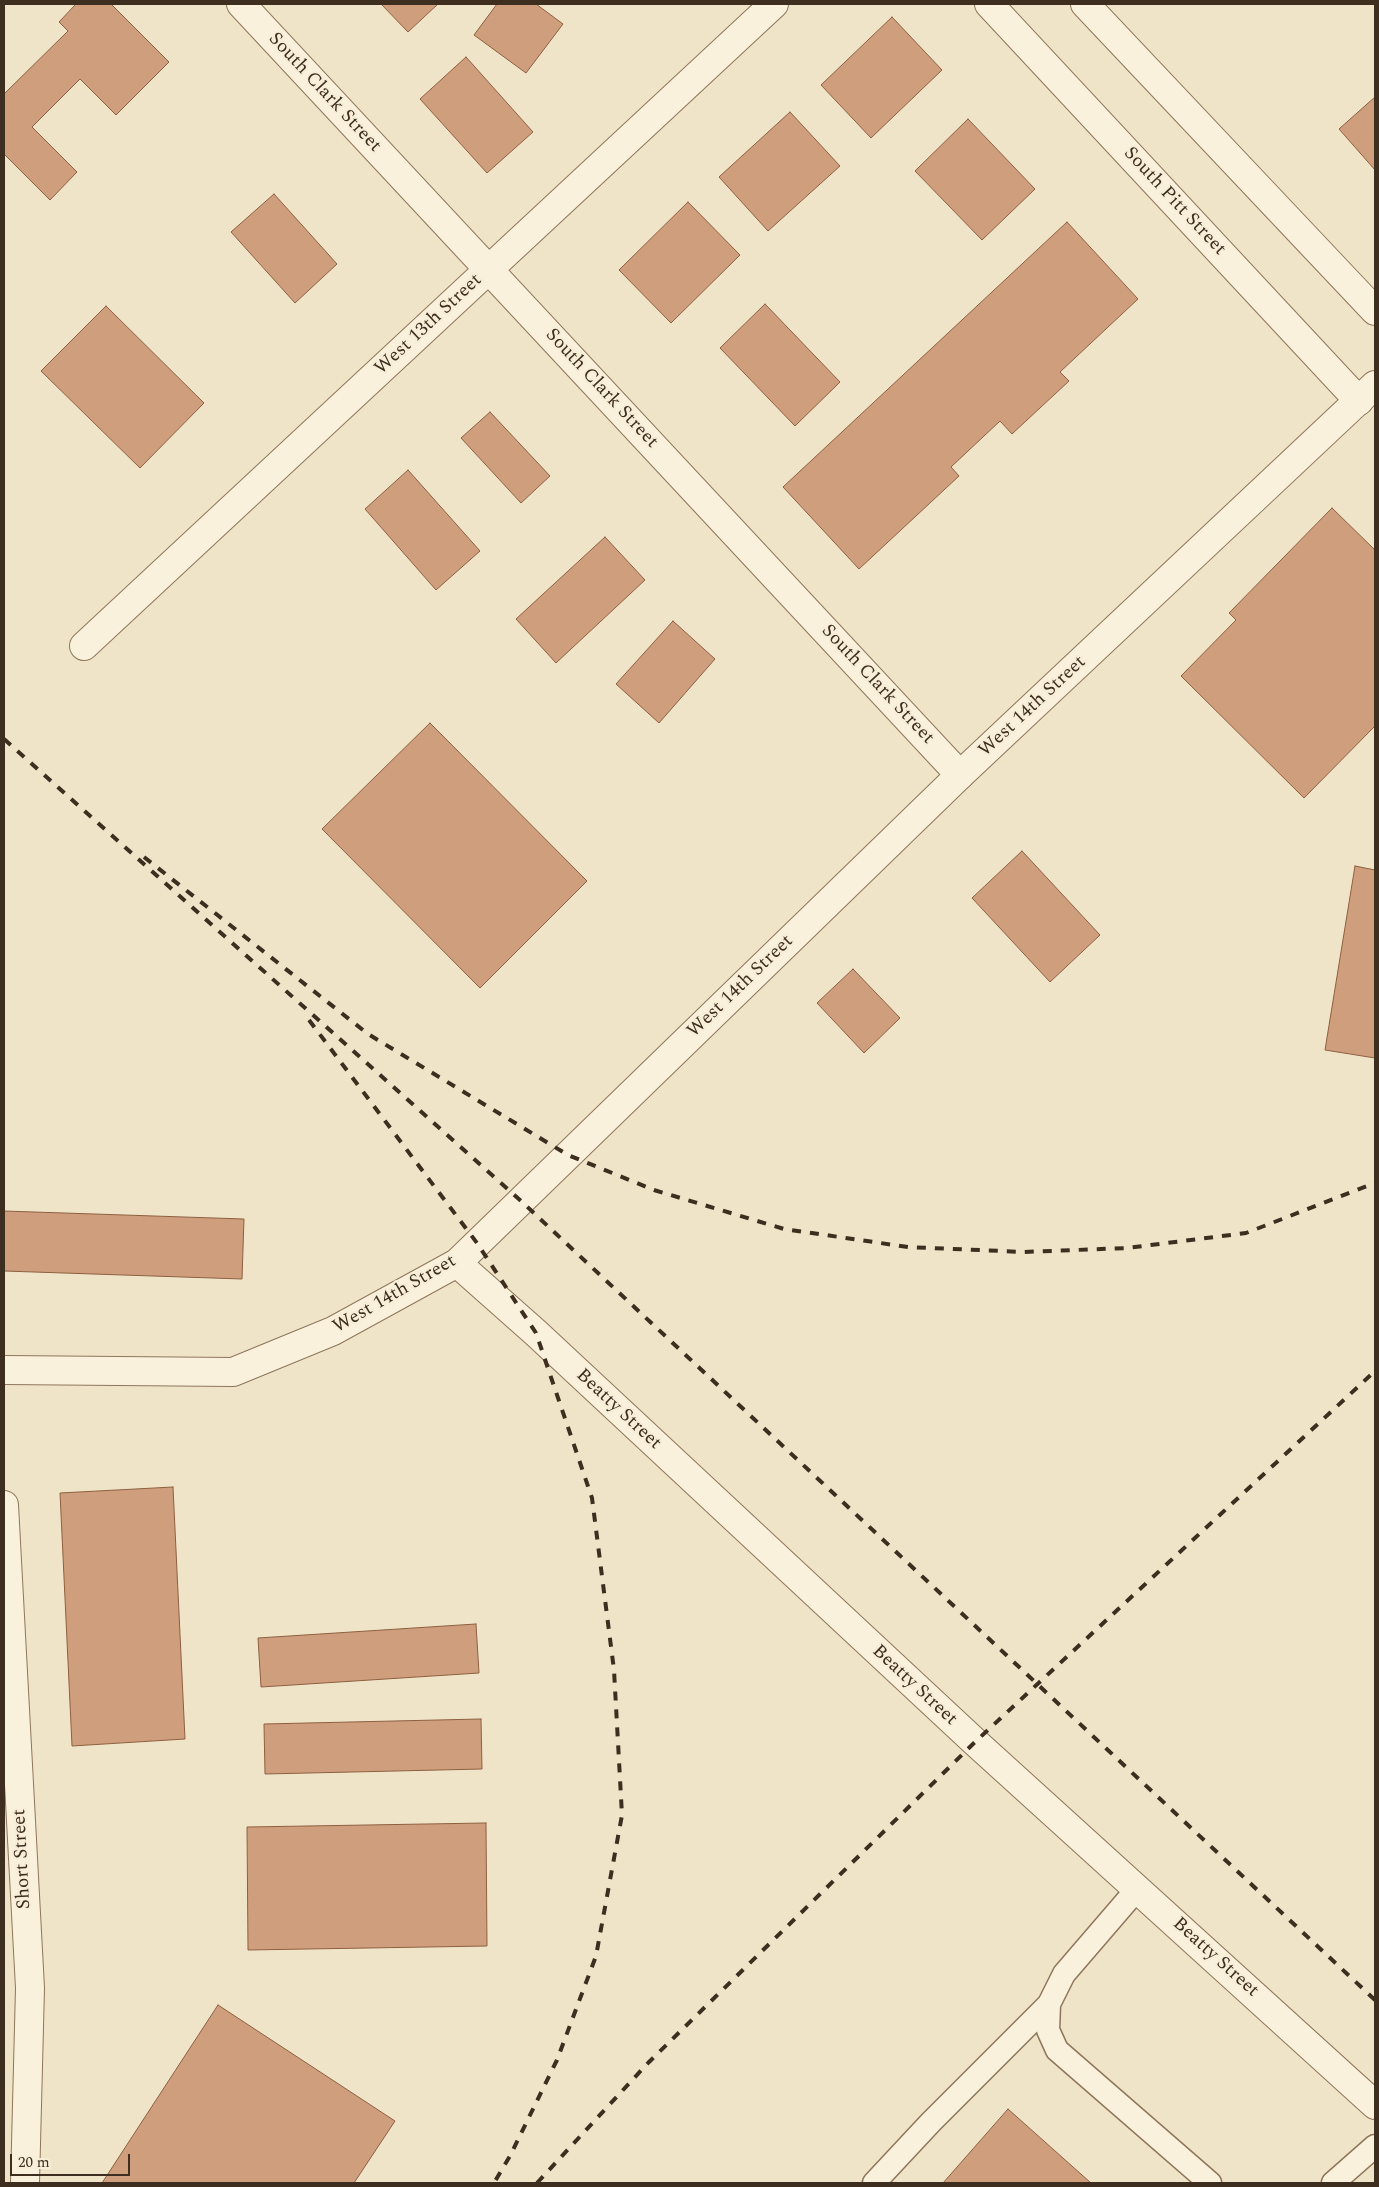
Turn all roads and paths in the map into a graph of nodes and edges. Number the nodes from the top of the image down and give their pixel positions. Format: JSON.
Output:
{"nodes":[{"id":1,"x":241,"y":4,"type":"edge"},
{"id":2,"x":774,"y":4,"type":"edge"},
{"id":3,"x":989,"y":4,"type":"edge"},
{"id":4,"x":1085,"y":4,"type":"edge"},
{"id":5,"x":489,"y":269,"type":"junction"},
{"id":6,"x":1375,"y":311,"type":"edge"},
{"id":7,"x":1367,"y":393,"type":"edge"},
{"id":8,"x":84,"y":646,"type":"dead end"},
{"id":9,"x":960,"y":775,"type":"junction"},
{"id":10,"x":457,"y":1263,"type":"junction"},
{"id":11,"x":4,"y":1370,"type":"edge"},
{"id":12,"x":4,"y":1505,"type":"edge"},
{"id":13,"x":1138,"y":1888,"type":"junction"},
{"id":14,"x":1049,"y":2004,"type":"junction"},
{"id":15,"x":1375,"y":2105,"type":"edge"},
{"id":16,"x":1375,"y":2146,"type":"edge"},
{"id":17,"x":25,"y":2183,"type":"edge"},
{"id":18,"x":874,"y":2183,"type":"edge"},
{"id":19,"x":1210,"y":2183,"type":"edge"},
{"id":20,"x":1333,"y":2183,"type":"edge"}],
"edges":[{"from":1,"to":5,"type":"street","name":"South Clark Street"},
{"from":2,"to":5,"type":"street","name":"West 13th Street"},
{"from":3,"to":7,"type":"street","name":"South Pitt Street"},
{"from":4,"to":6,"type":"street"},
{"from":5,"to":8,"type":"street","name":"West 13th Street"},
{"from":5,"to":9,"type":"street","name":"South Clark Street"},
{"from":7,"to":9,"type":"street","name":"West 14th Street"},
{"from":9,"to":10,"type":"street","name":"West 14th Street"},
{"from":10,"to":11,"type":"street","name":"West 14th Street"},
{"from":10,"to":13,"type":"street","name":"Beatty Street"},
{"from":12,"to":17,"type":"street","name":"Short Street"},
{"from":13,"to":14,"type":"lane"},
{"from":13,"to":15,"type":"street","name":"Beatty Street"},
{"from":14,"to":18,"type":"lane"},
{"from":14,"to":19,"type":"lane"},
{"from":16,"to":20,"type":"lane"}]}
